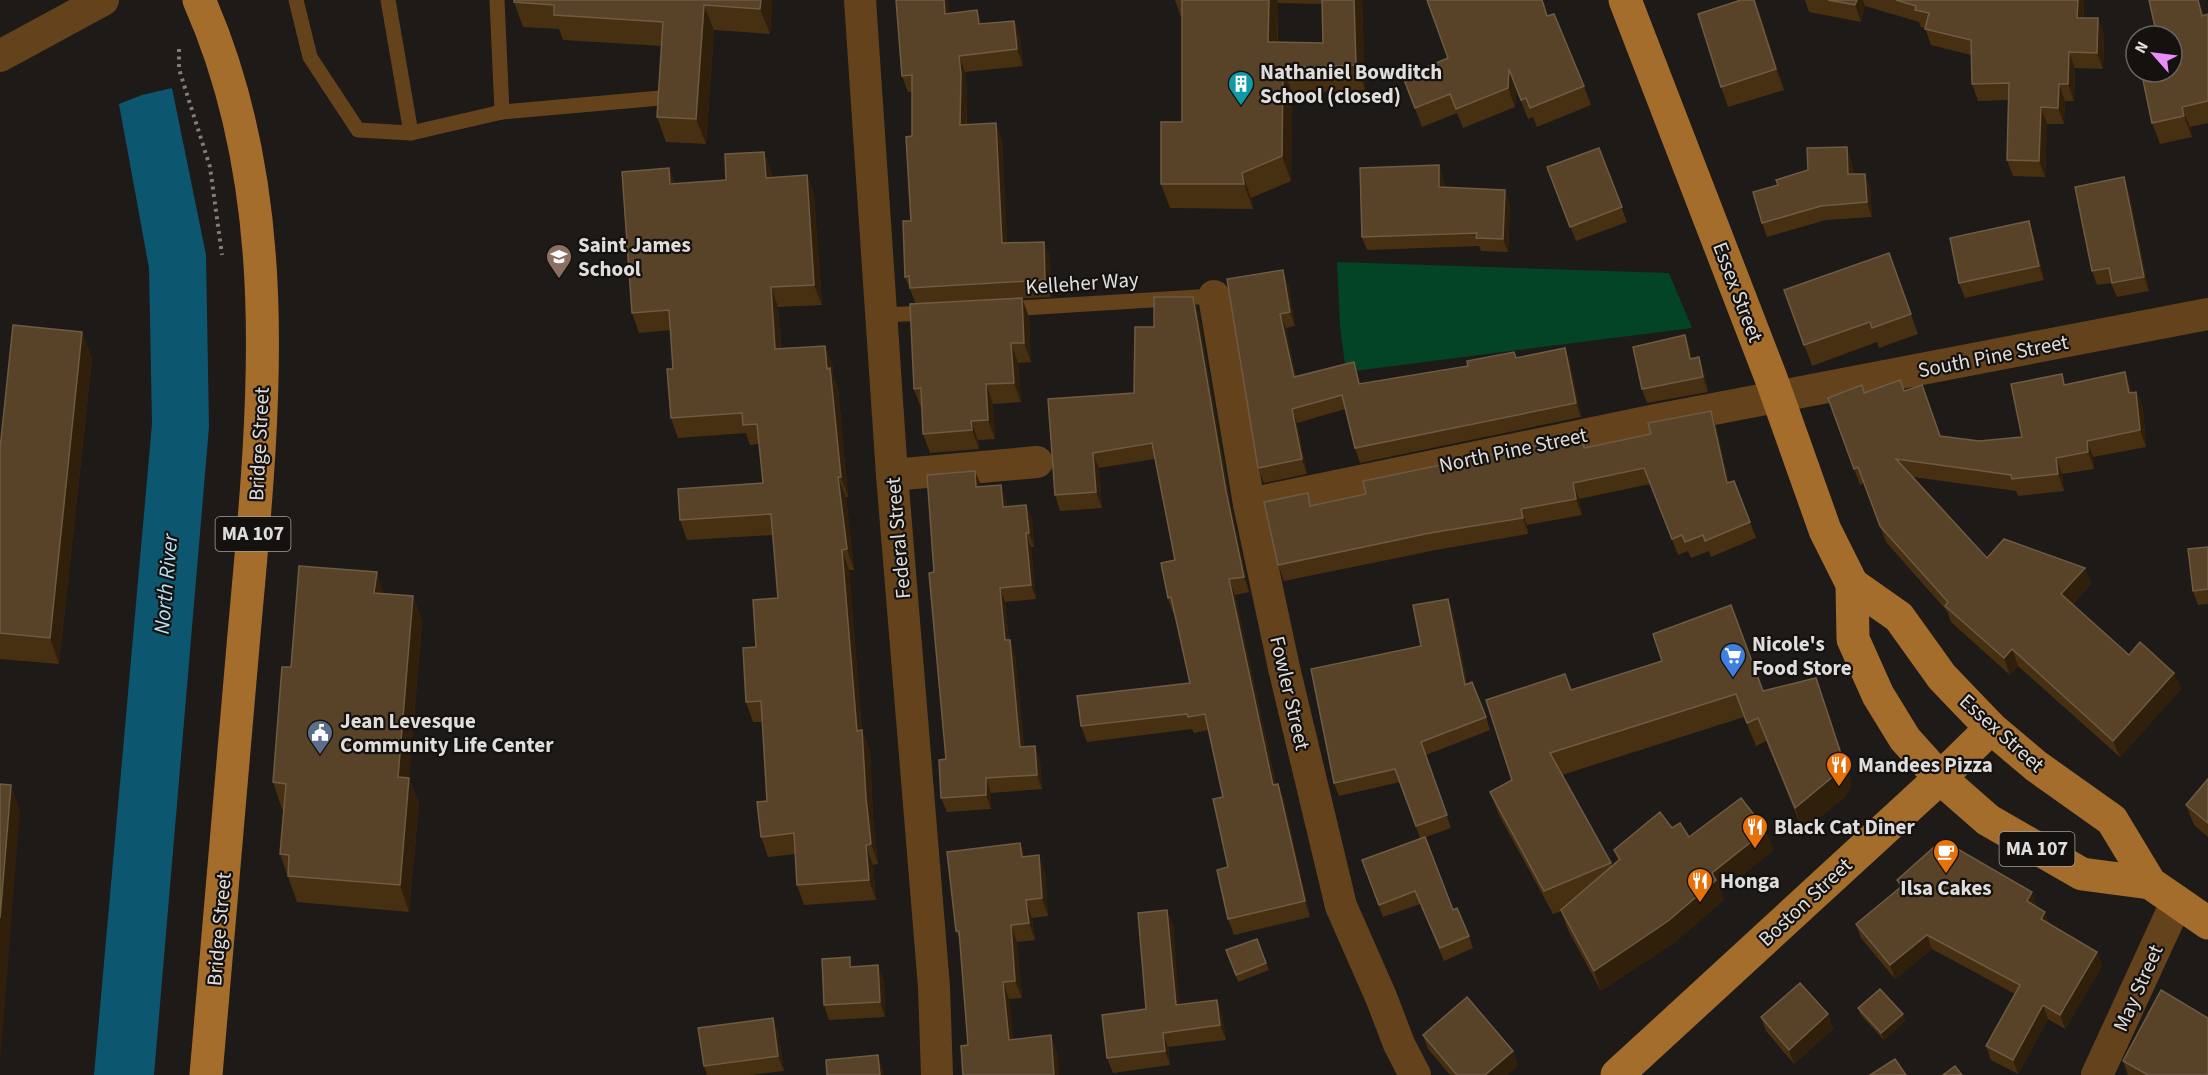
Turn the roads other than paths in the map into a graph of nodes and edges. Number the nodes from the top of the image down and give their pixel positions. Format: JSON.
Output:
{"nodes":[{"id":1,"x":103,"y":0,"type":"edge"},
{"id":2,"x":199,"y":0,"type":"edge"},
{"id":3,"x":296,"y":0,"type":"edge"},
{"id":4,"x":388,"y":0,"type":"edge"},
{"id":5,"x":497,"y":0,"type":"edge"},
{"id":6,"x":860,"y":0,"type":"edge"},
{"id":7,"x":1625,"y":0,"type":"edge"},
{"id":8,"x":0,"y":56,"type":"edge"},
{"id":9,"x":660,"y":98,"type":"edge"},
{"id":10,"x":502,"y":112,"type":"junction"},
{"id":11,"x":411,"y":133,"type":"junction"},
{"id":12,"x":1214,"y":296,"type":"joint"},
{"id":13,"x":989,"y":310,"type":"edge"},
{"id":14,"x":945,"y":313,"type":"edge"},
{"id":15,"x":2208,"y":314,"type":"edge"},
{"id":16,"x":881,"y":315,"type":"junction"},
{"id":17,"x":1778,"y":398,"type":"junction"},
{"id":18,"x":1037,"y":462,"type":"dead end"},
{"id":19,"x":892,"y":475,"type":"junction"},
{"id":20,"x":1249,"y":504,"type":"junction"},
{"id":21,"x":1852,"y":584,"type":"junction"},
{"id":22,"x":1991,"y":728,"type":"junction"},
{"id":23,"x":1940,"y":778,"type":"junction"},
{"id":24,"x":2150,"y":883,"type":"junction"},
{"id":25,"x":2177,"y":901,"type":"junction"},
{"id":26,"x":2208,"y":923,"type":"edge"},
{"id":27,"x":206,"y":1075,"type":"edge"},
{"id":28,"x":937,"y":1075,"type":"edge"},
{"id":29,"x":1415,"y":1075,"type":"edge"},
{"id":30,"x":1617,"y":1075,"type":"edge"},
{"id":31,"x":2097,"y":1075,"type":"edge"}],
"edges":[{"from":1,"to":8,"type":"street"},
{"from":2,"to":27,"type":"main road","name":"Bridge Street","number":"MA 107"},
{"from":3,"to":11,"type":"lane"},
{"from":4,"to":11,"type":"lane"},
{"from":5,"to":10,"type":"lane"},
{"from":6,"to":16,"type":"street","name":"Federal Street"},
{"from":7,"to":17,"type":"main road","name":"Essex Street"},
{"from":9,"to":10,"type":"lane"},
{"from":10,"to":11,"type":"lane"},
{"from":12,"to":13,"type":"lane","name":"Kelleher Way"},
{"from":12,"to":20,"type":"street","name":"Fowler Street"},
{"from":14,"to":16,"type":"lane"},
{"from":15,"to":17,"type":"street","name":"South Pine Street"},
{"from":16,"to":19,"type":"street","name":"Federal Street"},
{"from":17,"to":20,"type":"street","name":"North Pine Street"},
{"from":17,"to":21,"type":"main road","name":"Essex Street"},
{"from":18,"to":19,"type":"street"},
{"from":19,"to":28,"type":"street","name":"Federal Street"},
{"from":20,"to":29,"type":"street","name":"Fowler Street"},
{"from":21,"to":22,"type":"main road","name":"Essex Street"},
{"from":21,"to":23,"type":"main road","name":"Essex Street"},
{"from":22,"to":23,"type":"main road","name":"Boston Street"},
{"from":22,"to":24,"type":"main road","name":"Essex Street","number":"MA 107"},
{"from":23,"to":24,"type":"main road","name":"Essex Street","number":"MA 107"},
{"from":23,"to":30,"type":"main road","name":"Boston Street"},
{"from":24,"to":25,"type":"main road","name":"Essex Street","number":"MA 107"},
{"from":25,"to":26,"type":"main road","name":"Essex Street","number":"MA 107"},
{"from":25,"to":31,"type":"street","name":"May Street"}]}
